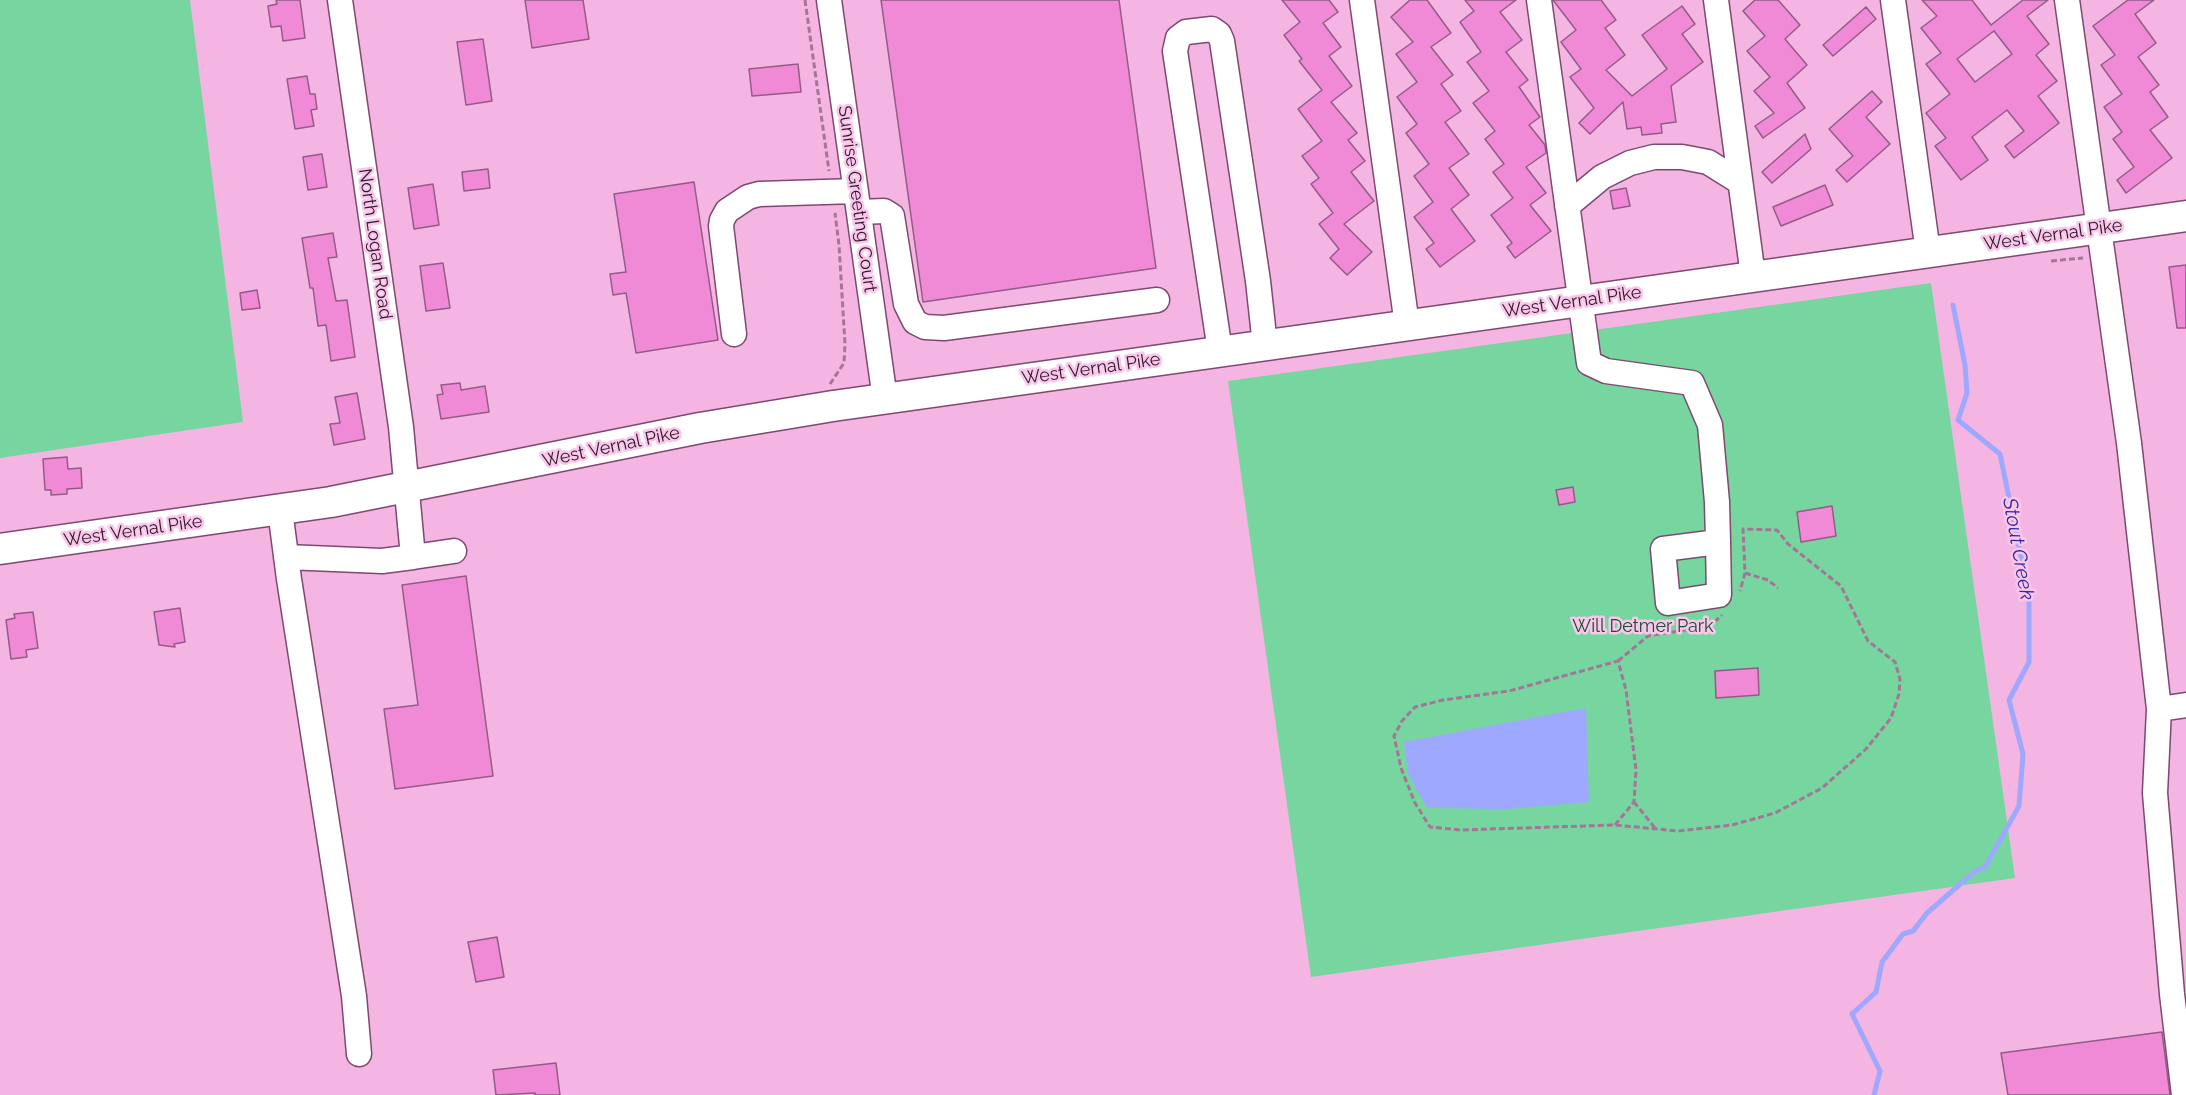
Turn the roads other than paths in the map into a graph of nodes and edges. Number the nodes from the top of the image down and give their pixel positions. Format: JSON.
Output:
{"nodes":[{"id":1,"x":340,"y":0,"type":"edge"},
{"id":2,"x":829,"y":0,"type":"edge"},
{"id":3,"x":1362,"y":0,"type":"edge"},
{"id":4,"x":1539,"y":0,"type":"edge"},
{"id":5,"x":1716,"y":0,"type":"edge"},
{"id":6,"x":1893,"y":0,"type":"edge"},
{"id":7,"x":2067,"y":0,"type":"edge"},
{"id":8,"x":1740,"y":182,"type":"junction"},
{"id":9,"x":857,"y":201,"type":"junction"},
{"id":10,"x":1568,"y":206,"type":"junction"},
{"id":11,"x":2186,"y":216,"type":"edge"},
{"id":12,"x":2101,"y":243,"type":"junction"},
{"id":13,"x":1929,"y":252,"type":"junction"},
{"id":14,"x":1754,"y":276,"type":"junction"},
{"id":15,"x":1157,"y":300,"type":"dead end"},
{"id":16,"x":1581,"y":300,"type":"junction"},
{"id":17,"x":1407,"y":325,"type":"junction"},
{"id":18,"x":734,"y":334,"type":"dead end"},
{"id":19,"x":1265,"y":345,"type":"junction"},
{"id":20,"x":1220,"y":351,"type":"junction"},
{"id":21,"x":885,"y":399,"type":"junction"},
{"id":22,"x":407,"y":488,"type":"junction"},
{"id":23,"x":280,"y":510,"type":"junction"},
{"id":24,"x":1718,"y":542,"type":"dead end"},
{"id":25,"x":0,"y":549,"type":"edge"},
{"id":26,"x":454,"y":551,"type":"dead end"},
{"id":27,"x":286,"y":557,"type":"junction"},
{"id":28,"x":413,"y":557,"type":"junction"},
{"id":29,"x":2186,"y":705,"type":"edge"},
{"id":30,"x":2159,"y":709,"type":"junction"},
{"id":31,"x":359,"y":1054,"type":"dead end"},
{"id":32,"x":2184,"y":1095,"type":"edge"}],
"edges":[{"from":1,"to":22,"type":"street","name":"North Logan Road"},
{"from":2,"to":9,"type":"street","name":"Sunrise Greeting Court"},
{"from":3,"to":17,"type":"street"},
{"from":4,"to":10,"type":"street"},
{"from":5,"to":8,"type":"street"},
{"from":6,"to":13,"type":"street"},
{"from":7,"to":12,"type":"street"},
{"from":8,"to":10,"type":"street"},
{"from":8,"to":14,"type":"street"},
{"from":9,"to":15,"type":"street"},
{"from":9,"to":18,"type":"street"},
{"from":9,"to":21,"type":"street","name":"Sunrise Greeting Court"},
{"from":10,"to":16,"type":"street"},
{"from":11,"to":12,"type":"main road","name":"West Vernal Pike"},
{"from":12,"to":13,"type":"main road","name":"West Vernal Pike"},
{"from":12,"to":30,"type":"street"},
{"from":13,"to":14,"type":"main road","name":"West Vernal Pike"},
{"from":14,"to":16,"type":"main road","name":"West Vernal Pike"},
{"from":16,"to":17,"type":"main road","name":"West Vernal Pike"},
{"from":16,"to":24,"type":"street"},
{"from":17,"to":19,"type":"main road","name":"West Vernal Pike"},
{"from":19,"to":20,"type":"main road","name":"West Vernal Pike"},
{"from":19,"to":20,"type":"street"},
{"from":20,"to":21,"type":"main road","name":"West Vernal Pike"},
{"from":21,"to":22,"type":"main road","name":"West Vernal Pike"},
{"from":22,"to":23,"type":"main road","name":"West Vernal Pike"},
{"from":22,"to":28,"type":"street","name":"North Logan Road"},
{"from":23,"to":25,"type":"main road","name":"West Vernal Pike"},
{"from":23,"to":27,"type":"street"},
{"from":26,"to":28,"type":"street"},
{"from":27,"to":28,"type":"street"},
{"from":27,"to":31,"type":"street"},
{"from":29,"to":30,"type":"street"},
{"from":30,"to":32,"type":"street"}]}
